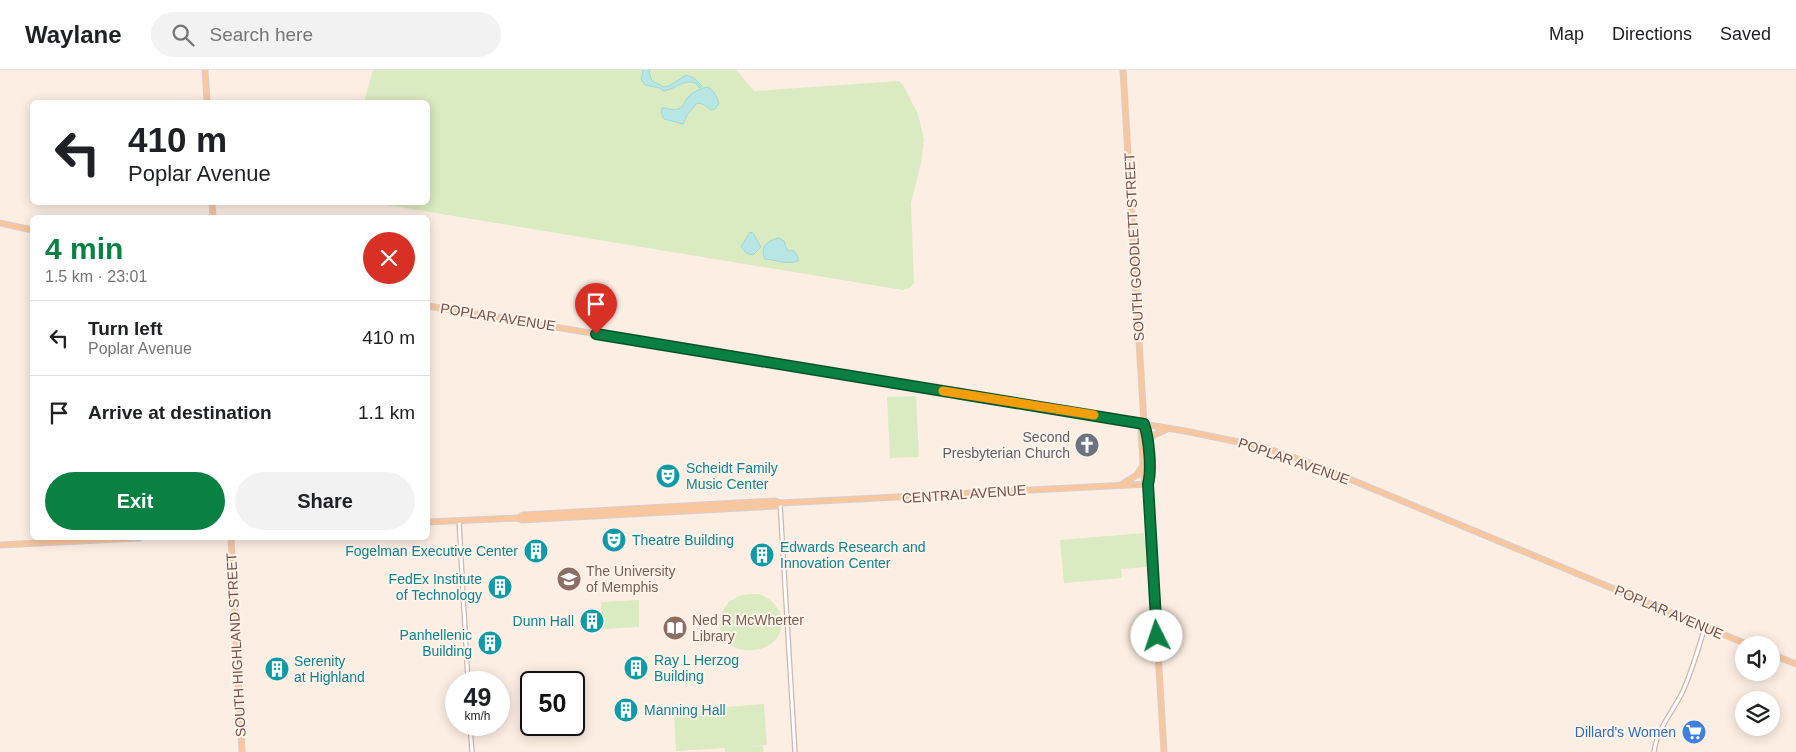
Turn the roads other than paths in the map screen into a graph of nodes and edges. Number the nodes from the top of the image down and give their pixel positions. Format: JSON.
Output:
{"nodes":[{"id":1,"x":205,"y":70,"type":"edge"},
{"id":2,"x":1123,"y":70,"type":"edge"},
{"id":3,"x":207,"y":100,"type":"edge"},
{"id":4,"x":0,"y":223,"type":"edge"},
{"id":5,"x":30,"y":230,"type":"edge"},
{"id":6,"x":430,"y":306,"type":"edge"},
{"id":7,"x":1144,"y":424,"type":"junction"},
{"id":8,"x":1169,"y":428,"type":"junction"},
{"id":9,"x":1148,"y":444,"type":"junction"},
{"id":10,"x":1143,"y":464,"type":"junction"},
{"id":11,"x":1148,"y":484,"type":"junction"},
{"id":12,"x":1113,"y":486,"type":"junction"},
{"id":13,"x":780,"y":503,"type":"junction"},
{"id":14,"x":459,"y":520,"type":"junction"},
{"id":15,"x":430,"y":522,"type":"edge"},
{"id":16,"x":99,"y":540,"type":"edge"},
{"id":17,"x":231,"y":540,"type":"edge"},
{"id":18,"x":0,"y":545,"type":"edge"},
{"id":19,"x":1705,"y":627,"type":"junction"},
{"id":20,"x":1735,"y":639,"type":"edge"},
{"id":21,"x":1780,"y":658,"type":"edge"},
{"id":22,"x":1796,"y":664,"type":"edge"},
{"id":23,"x":467,"y":671,"type":"edge"},
{"id":24,"x":471,"y":736,"type":"edge"},
{"id":25,"x":242,"y":752,"type":"edge"},
{"id":26,"x":472,"y":752,"type":"edge"},
{"id":27,"x":795,"y":752,"type":"edge"},
{"id":28,"x":1164,"y":752,"type":"edge"},
{"id":29,"x":1654,"y":752,"type":"edge"}],
"edges":[{"from":1,"to":3,"type":"main road"},
{"from":2,"to":7,"type":"main road","name":"SOUTH GOODLETT STREET"},
{"from":4,"to":5,"type":"main road"},
{"from":6,"to":7,"type":"main road","name":"POPLAR AVENUE"},
{"from":7,"to":8,"type":"main road","name":"POPLAR AVENUE"},
{"from":7,"to":9,"type":"main road","name":"SOUTH GOODLETT STREET"},
{"from":7,"to":10,"type":"main road","name":"SOUTH GOODLETT STREET"},
{"from":8,"to":9,"type":"main road"},
{"from":8,"to":19,"type":"main road","name":"POPLAR AVENUE"},
{"from":9,"to":11,"type":"main road","name":"SOUTH GOODLETT STREET"},
{"from":10,"to":11,"type":"main road","name":"SOUTH GOODLETT STREET"},
{"from":10,"to":12,"type":"main road"},
{"from":11,"to":12,"type":"main road","name":"CENTRAL AVENUE"},
{"from":11,"to":28,"type":"main road","name":"SOUTH GOODLETT STREET"},
{"from":12,"to":13,"type":"main road","name":"CENTRAL AVENUE"},
{"from":13,"to":14,"type":"main road","name":"CENTRAL AVENUE"},
{"from":13,"to":27,"type":"street"},
{"from":14,"to":15,"type":"main road","name":"CENTRAL AVENUE"},
{"from":14,"to":23,"type":"street"},
{"from":16,"to":18,"type":"main road"},
{"from":17,"to":25,"type":"main road","name":"SOUTH HIGHLAND STREET"},
{"from":19,"to":20,"type":"main road","name":"POPLAR AVENUE"},
{"from":19,"to":29,"type":"street"},
{"from":21,"to":22,"type":"main road"},
{"from":24,"to":26,"type":"street"}]}
